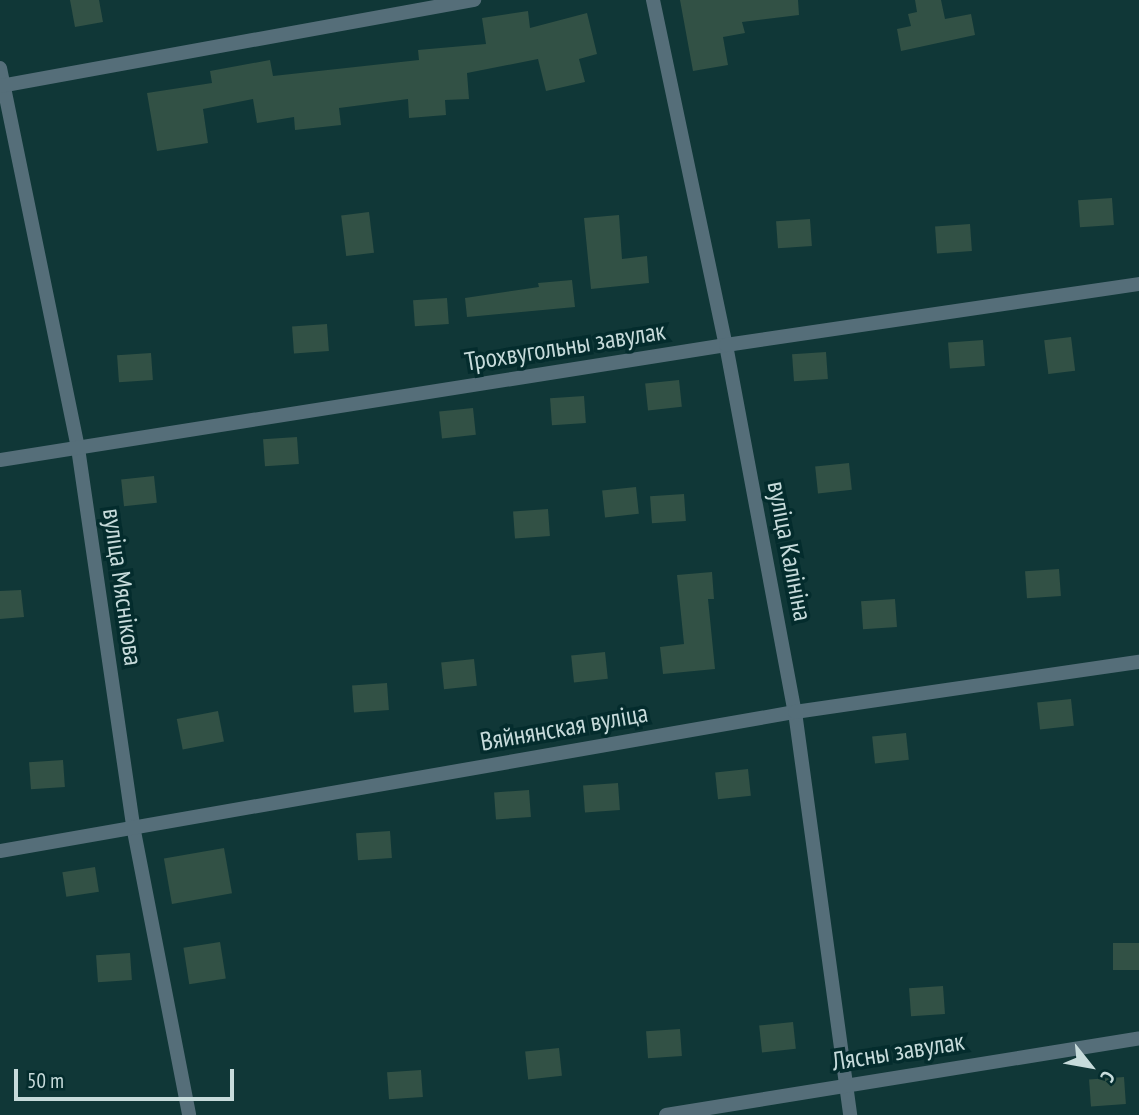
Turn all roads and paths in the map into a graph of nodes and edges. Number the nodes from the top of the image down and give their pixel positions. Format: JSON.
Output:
{"nodes":[{"id":1,"x":474,"y":0,"type":"edge"},
{"id":2,"x":653,"y":0,"type":"edge"},
{"id":3,"x":0,"y":68,"type":"edge"},
{"id":4,"x":2,"y":85,"type":"edge"},
{"id":5,"x":1139,"y":284,"type":"edge"},
{"id":6,"x":726,"y":345,"type":"junction"},
{"id":7,"x":78,"y":448,"type":"junction"},
{"id":8,"x":0,"y":460,"type":"edge"},
{"id":9,"x":1139,"y":662,"type":"edge"},
{"id":10,"x":795,"y":712,"type":"junction"},
{"id":11,"x":133,"y":826,"type":"junction"},
{"id":12,"x":0,"y":851,"type":"edge"},
{"id":13,"x":1139,"y":1038,"type":"edge"},
{"id":14,"x":845,"y":1084,"type":"junction"},
{"id":15,"x":188,"y":1115,"type":"edge"},
{"id":16,"x":666,"y":1115,"type":"edge"},
{"id":17,"x":850,"y":1115,"type":"edge"}],
"edges":[{"from":1,"to":4,"type":"street"},
{"from":2,"to":6,"type":"street","name":"вуліца Калініна"},
{"from":3,"to":4,"type":"street","name":"вуліца Мяснікова"},
{"from":4,"to":7,"type":"street","name":"вуліца Мяснікова"},
{"from":5,"to":6,"type":"street","name":"Трохвугольны завулак"},
{"from":6,"to":7,"type":"street","name":"Трохвугольны завулак"},
{"from":6,"to":10,"type":"street","name":"вуліца Калініна"},
{"from":7,"to":8,"type":"street","name":"Трохвугольны завулак"},
{"from":7,"to":11,"type":"street","name":"вуліца Мяснікова"},
{"from":9,"to":10,"type":"street","name":"Вяйнянская вуліца"},
{"from":10,"to":11,"type":"street","name":"Вяйнянская вуліца"},
{"from":10,"to":14,"type":"street","name":"вуліца Калініна"},
{"from":11,"to":12,"type":"street","name":"Вяйнянская вуліца"},
{"from":11,"to":15,"type":"street","name":"вуліца Мяснікова"},
{"from":13,"to":14,"type":"street","name":"Лясны завулак"},
{"from":14,"to":16,"type":"street","name":"Лясны завулак"},
{"from":14,"to":17,"type":"street","name":"вуліца Калініна"}]}
